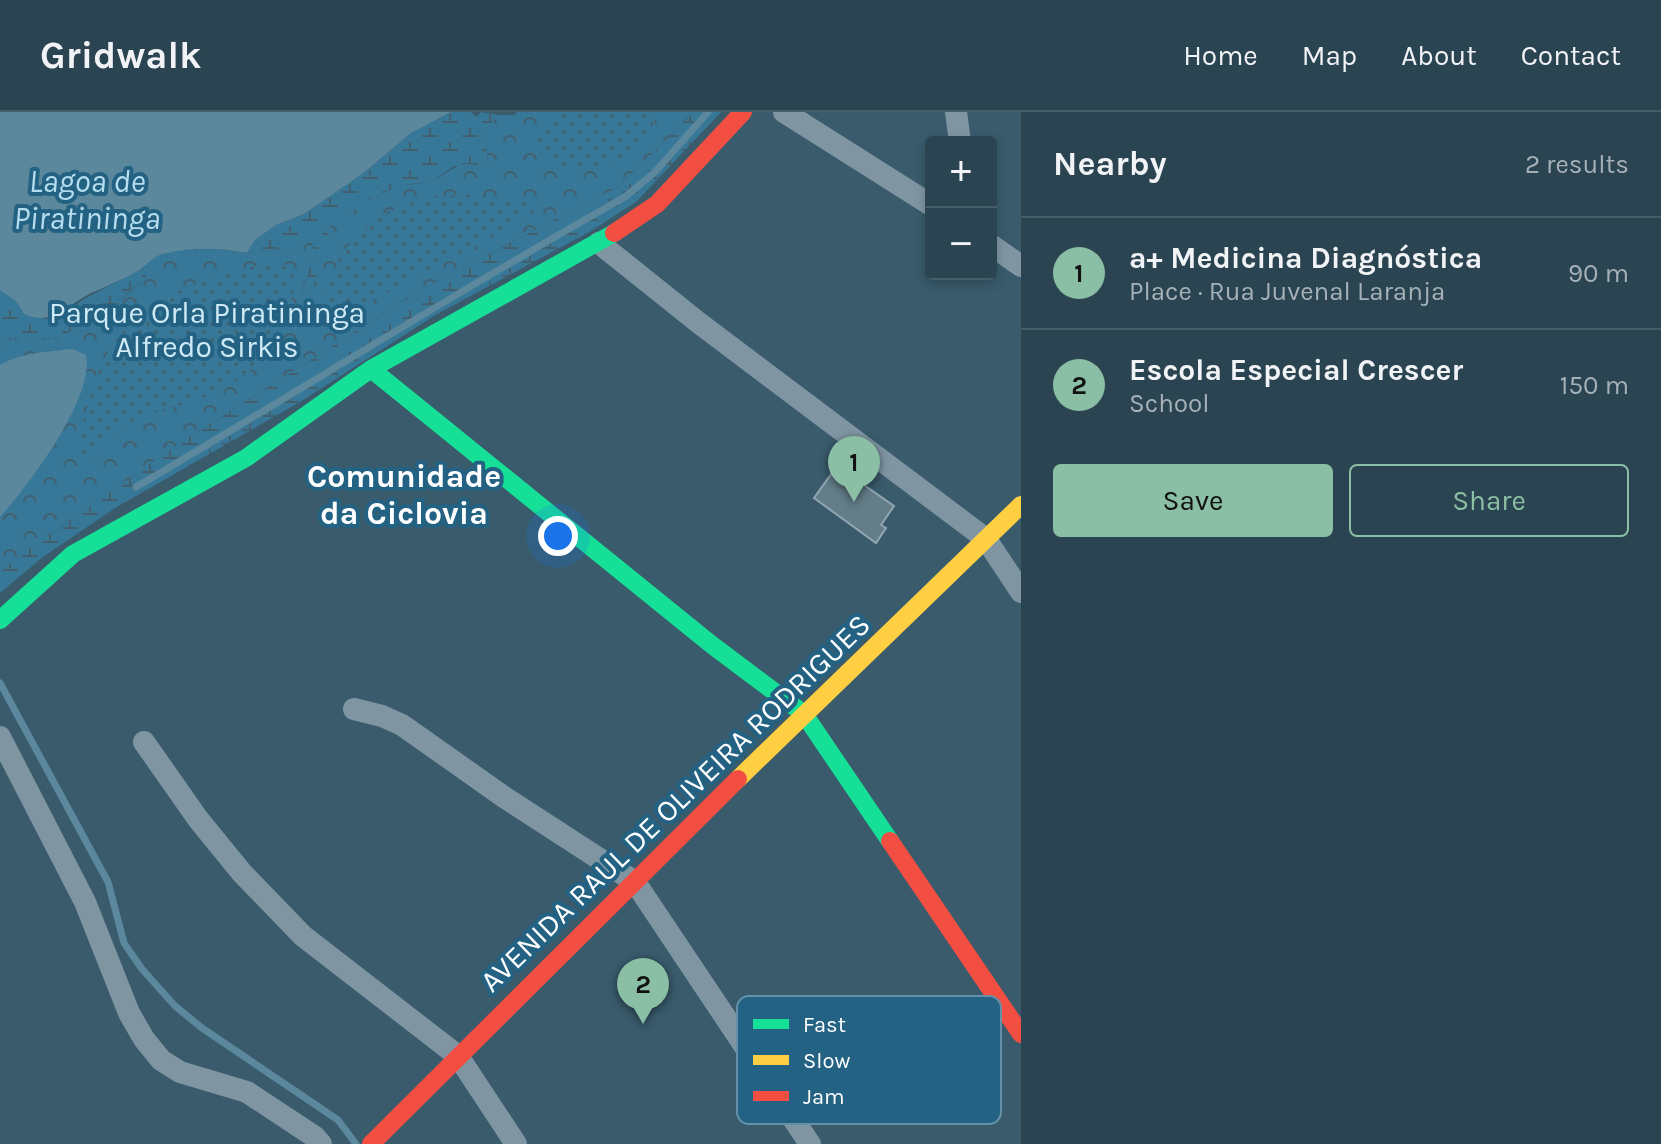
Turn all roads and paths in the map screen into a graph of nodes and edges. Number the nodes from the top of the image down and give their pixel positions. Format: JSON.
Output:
{"nodes":[{"id":1,"x":743,"y":112,"type":"edge"},
{"id":2,"x":784,"y":112,"type":"edge"},
{"id":3,"x":956,"y":112,"type":"edge"},
{"id":4,"x":959,"y":136,"type":"edge"},
{"id":5,"x":925,"y":201,"type":"edge"},
{"id":6,"x":599,"y":243,"type":"junction"},
{"id":7,"x":997,"y":249,"type":"edge"},
{"id":8,"x":1021,"y":266,"type":"edge"},
{"id":9,"x":371,"y":369,"type":"junction"},
{"id":10,"x":1021,"y":505,"type":"edge"},
{"id":11,"x":986,"y":539,"type":"junction"},
{"id":12,"x":1021,"y":592,"type":"edge"},
{"id":13,"x":0,"y":620,"type":"edge"},
{"id":14,"x":354,"y":709,"type":"dead end"},
{"id":15,"x":804,"y":714,"type":"junction"},
{"id":16,"x":0,"y":737,"type":"edge"},
{"id":17,"x":144,"y":742,"type":"dead end"},
{"id":18,"x":635,"y":882,"type":"junction"},
{"id":19,"x":995,"y":996,"type":"edge"},
{"id":20,"x":1001,"y":1005,"type":"edge"},
{"id":21,"x":1021,"y":1034,"type":"edge"},
{"id":22,"x":737,"y":1035,"type":"edge"},
{"id":23,"x":458,"y":1056,"type":"junction"},
{"id":24,"x":797,"y":1124,"type":"edge"},
{"id":25,"x":321,"y":1144,"type":"edge"},
{"id":26,"x":371,"y":1144,"type":"edge"},
{"id":27,"x":516,"y":1144,"type":"edge"},
{"id":28,"x":810,"y":1144,"type":"edge"}],
"edges":[{"from":1,"to":6,"type":"street"},
{"from":2,"to":5,"type":"street"},
{"from":3,"to":4,"type":"street"},
{"from":6,"to":9,"type":"street"},
{"from":6,"to":11,"type":"street"},
{"from":7,"to":8,"type":"street"},
{"from":9,"to":13,"type":"street"},
{"from":9,"to":15,"type":"street"},
{"from":10,"to":11,"type":"street","name":"AVENIDA RAUL DE OLIVEIRA RODRIGUES"},
{"from":11,"to":12,"type":"street"},
{"from":11,"to":15,"type":"street","name":"AVENIDA RAUL DE OLIVEIRA RODRIGUES"},
{"from":14,"to":18,"type":"street"},
{"from":15,"to":18,"type":"street","name":"AVENIDA RAUL DE OLIVEIRA RODRIGUES"},
{"from":15,"to":19,"type":"street"},
{"from":16,"to":25,"type":"street"},
{"from":17,"to":23,"type":"street"},
{"from":18,"to":22,"type":"street"},
{"from":18,"to":23,"type":"street","name":"AVENIDA RAUL DE OLIVEIRA RODRIGUES"},
{"from":20,"to":21,"type":"street"},
{"from":23,"to":26,"type":"street","name":"AVENIDA RAUL DE OLIVEIRA RODRIGUES"},
{"from":23,"to":27,"type":"street"},
{"from":24,"to":28,"type":"street"}]}
